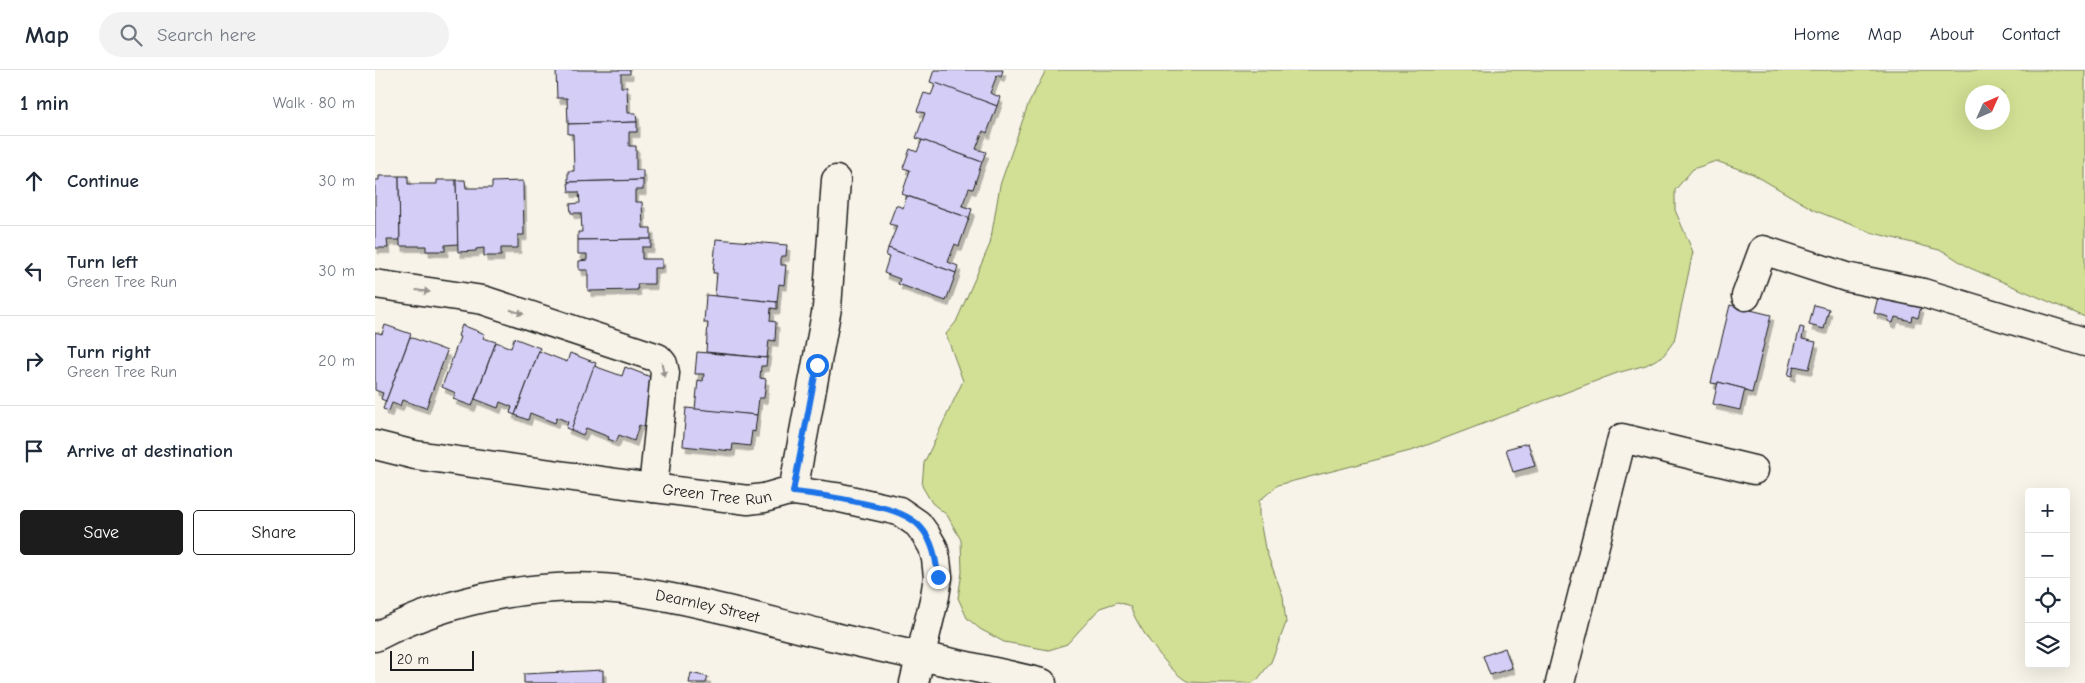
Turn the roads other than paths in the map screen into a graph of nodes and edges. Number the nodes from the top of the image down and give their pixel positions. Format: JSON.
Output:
{"nodes":[{"id":1,"x":836,"y":180,"type":"dead end"},
{"id":2,"x":375,"y":284,"type":"edge"},
{"id":3,"x":1746,"y":296,"type":"dead end"},
{"id":4,"x":2085,"y":342,"type":"edge"},
{"id":5,"x":375,"y":445,"type":"edge"},
{"id":6,"x":1754,"y":470,"type":"dead end"},
{"id":7,"x":653,"y":488,"type":"junction"},
{"id":8,"x":793,"y":492,"type":"junction"},
{"id":9,"x":375,"y":637,"type":"edge"},
{"id":10,"x":921,"y":656,"type":"junction"},
{"id":11,"x":914,"y":683,"type":"edge"},
{"id":12,"x":1042,"y":683,"type":"edge"},
{"id":13,"x":1560,"y":683,"type":"edge"}],
"edges":[{"from":1,"to":8,"type":"street"},
{"from":2,"to":7,"type":"street","one_way":true},
{"from":3,"to":4,"type":"street"},
{"from":5,"to":7,"type":"street","name":"Green Tree Run"},
{"from":6,"to":13,"type":"street"},
{"from":7,"to":8,"type":"street","name":"Green Tree Run"},
{"from":8,"to":10,"type":"street","name":"Green Tree Run"},
{"from":9,"to":10,"type":"street","name":"Dearnley Street"},
{"from":10,"to":11,"type":"street","name":"Green Tree Run"},
{"from":10,"to":12,"type":"street","name":"Dearnley Street"}]}
